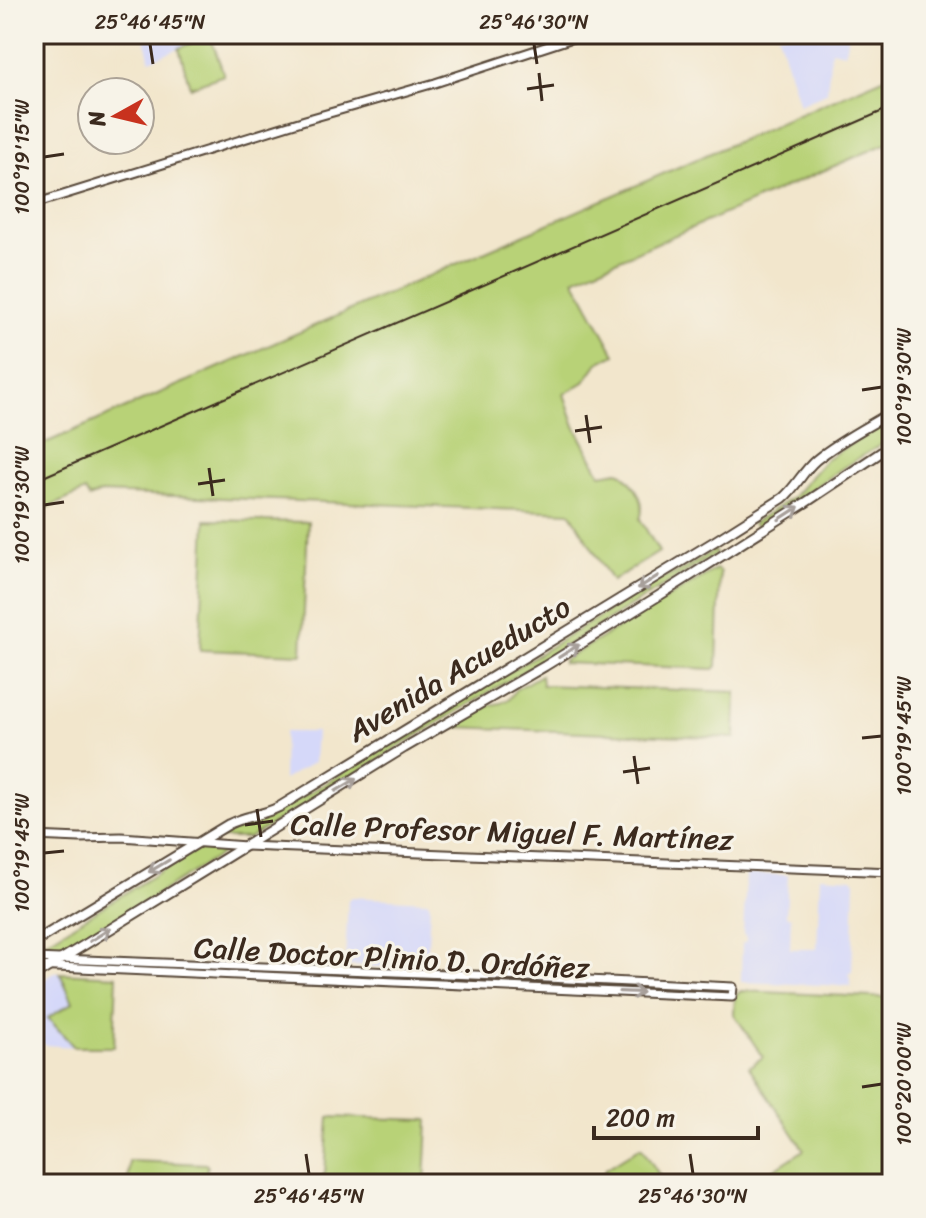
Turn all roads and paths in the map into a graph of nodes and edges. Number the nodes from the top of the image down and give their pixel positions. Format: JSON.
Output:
{"nodes":[{"id":1,"x":585,"y":34,"type":"edge"},
{"id":2,"x":34,"y":204,"type":"edge"},
{"id":3,"x":892,"y":412,"type":"edge"},
{"id":4,"x":892,"y":445,"type":"edge"},
{"id":5,"x":34,"y":836,"type":"edge"},
{"id":6,"x":197,"y":843,"type":"junction"},
{"id":7,"x":246,"y":846,"type":"junction"},
{"id":8,"x":892,"y":872,"type":"edge"},
{"id":9,"x":34,"y":942,"type":"edge"},
{"id":10,"x":34,"y":958,"type":"edge"},
{"id":11,"x":63,"y":958,"type":"junction"},
{"id":12,"x":34,"y":966,"type":"edge"},
{"id":13,"x":50,"y":966,"type":"junction"},
{"id":14,"x":34,"y":976,"type":"edge"},
{"id":15,"x":392,"y":977,"type":"junction"}],
"edges":[{"from":1,"to":2,"type":"street"},
{"from":3,"to":6,"type":"main road","name":"Avenida Acueducto","one_way":true},
{"from":7,"to":4,"type":"main road","name":"Avenida Acueducto","one_way":true},
{"from":5,"to":6,"type":"street","name":"Calle Profesor Miguel F. Martínez"},
{"from":6,"to":7,"type":"street","name":"Calle Profesor Miguel F. Martínez"},
{"from":6,"to":9,"type":"main road","name":"Avenida Acueducto","one_way":true},
{"from":7,"to":8,"type":"street","name":"Calle Profesor Miguel F. Martínez"},
{"from":11,"to":7,"type":"main road","name":"Avenida Acueducto","one_way":true},
{"from":10,"to":11,"type":"street","name":"Calle Doctor Plinio D. Ordóñez"},
{"from":11,"to":13,"type":"main road","name":"Avenida Acueducto"},
{"from":11,"to":15,"type":"street","name":"Calle Doctor Plinio D. Ordóñez"},
{"from":12,"to":13,"type":"street","name":"Calle Doctor Plinio D. Ordóñez"},
{"from":13,"to":14,"type":"main road","name":"Avenida Acueducto"},
{"from":13,"to":15,"type":"street","name":"Calle Doctor Plinio D. Ordóñez"},
{"from":15,"to":15,"type":"street","name":"Calle Doctor Plinio D. Ordóñez","one_way":true}]}
